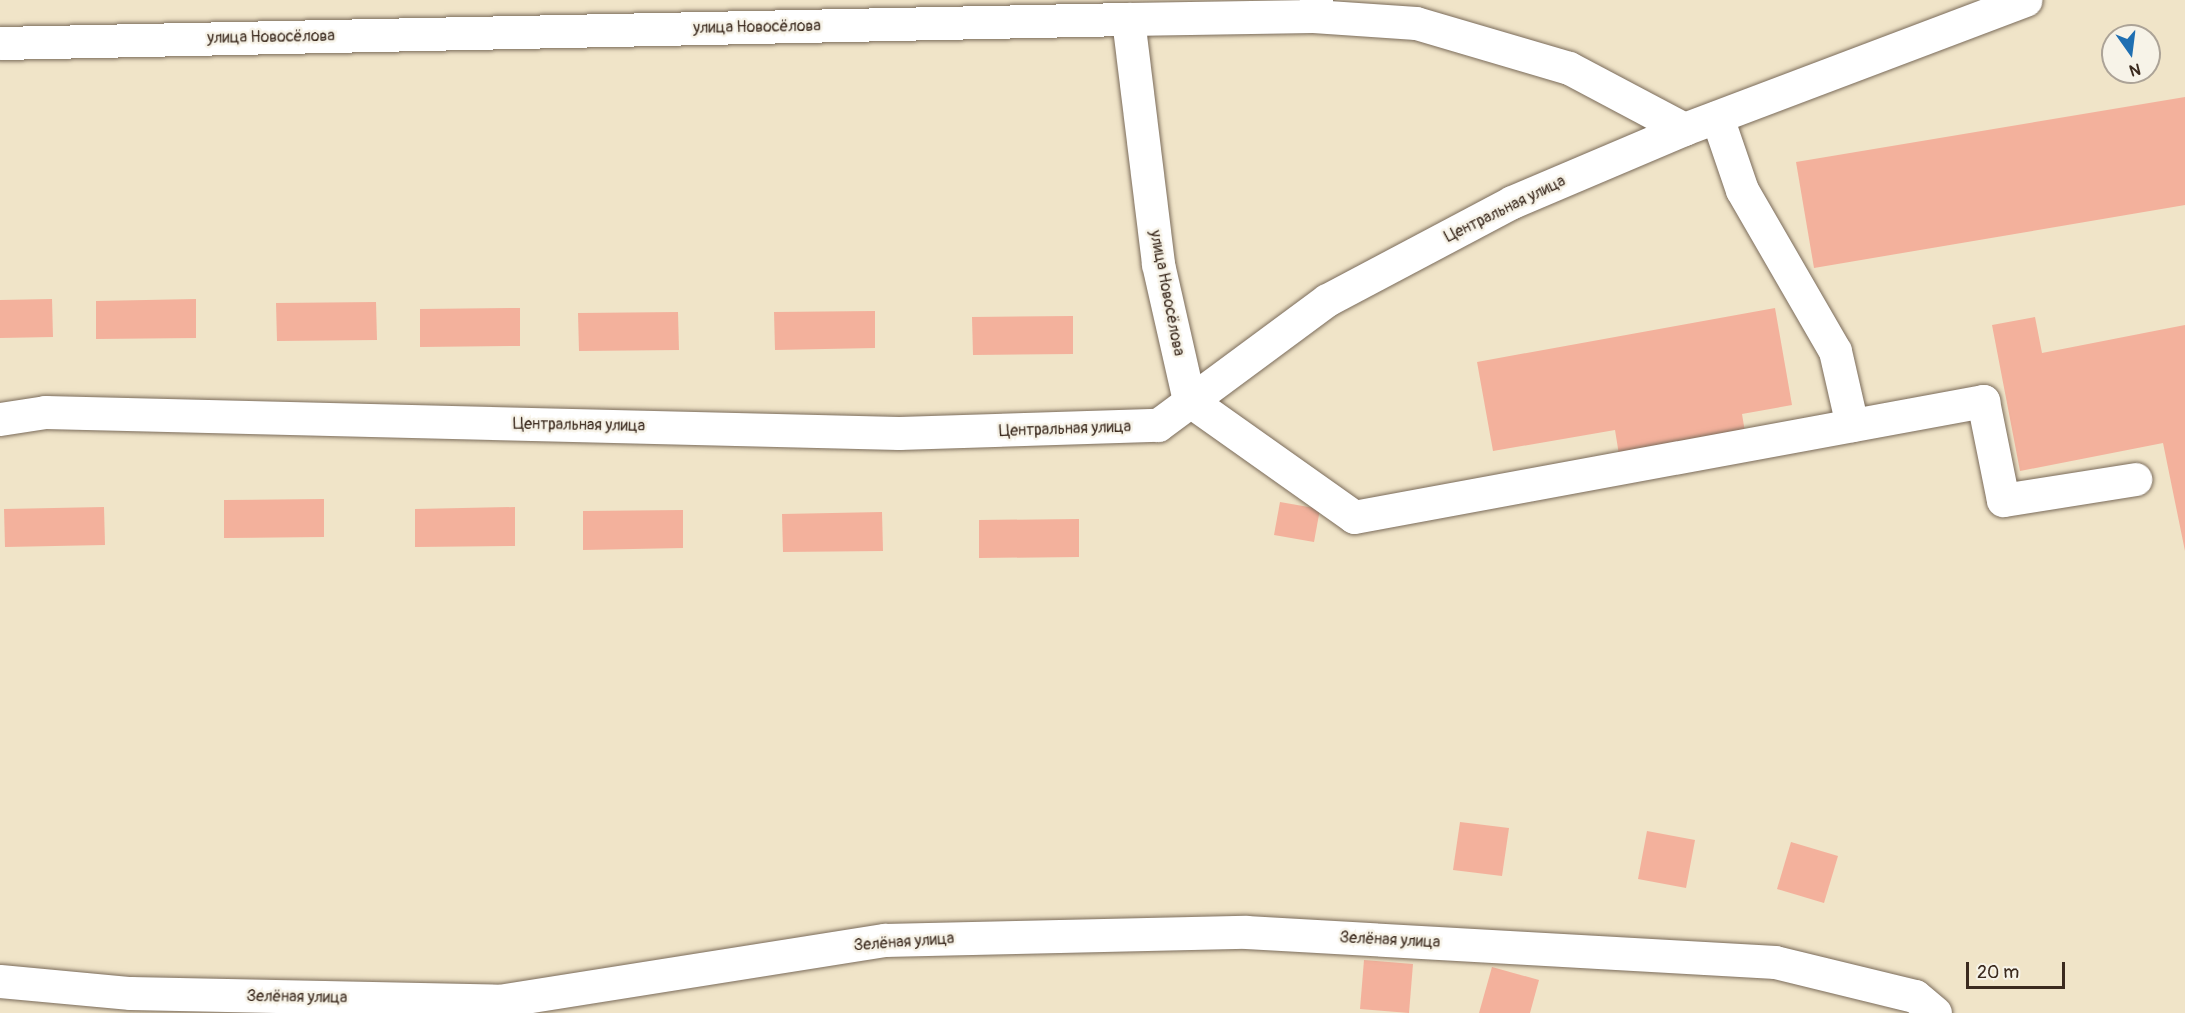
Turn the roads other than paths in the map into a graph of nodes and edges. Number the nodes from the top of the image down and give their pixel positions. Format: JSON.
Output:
{"nodes":[{"id":1,"x":2025,"y":0,"type":"edge"},
{"id":2,"x":1314,"y":8,"type":"edge"},
{"id":3,"x":1385,"y":11,"type":"edge"},
{"id":4,"x":1128,"y":19,"type":"junction"},
{"id":5,"x":0,"y":43,"type":"edge"},
{"id":6,"x":1717,"y":117,"type":"junction"},
{"id":7,"x":1684,"y":129,"type":"junction"},
{"id":8,"x":1189,"y":400,"type":"junction"},
{"id":9,"x":0,"y":419,"type":"edge"},
{"id":10,"x":1852,"y":425,"type":"junction"},
{"id":11,"x":2135,"y":479,"type":"dead end"},
{"id":12,"x":0,"y":981,"type":"edge"},
{"id":13,"x":1935,"y":1013,"type":"edge"}],
"edges":[{"from":1,"to":6,"type":"street","name":"Центральная улица"},
{"from":2,"to":3,"type":"street"},
{"from":2,"to":4,"type":"street"},
{"from":3,"to":7,"type":"street"},
{"from":4,"to":5,"type":"street","name":"улица Новосёлова"},
{"from":4,"to":8,"type":"street","name":"улица Новосёлова"},
{"from":6,"to":7,"type":"street","name":"Центральная улица"},
{"from":6,"to":10,"type":"street"},
{"from":7,"to":8,"type":"street","name":"Центральная улица"},
{"from":8,"to":9,"type":"street","name":"Центральная улица"},
{"from":8,"to":10,"type":"street"},
{"from":10,"to":11,"type":"street"},
{"from":12,"to":13,"type":"street","name":"Зелёная улица"}]}
